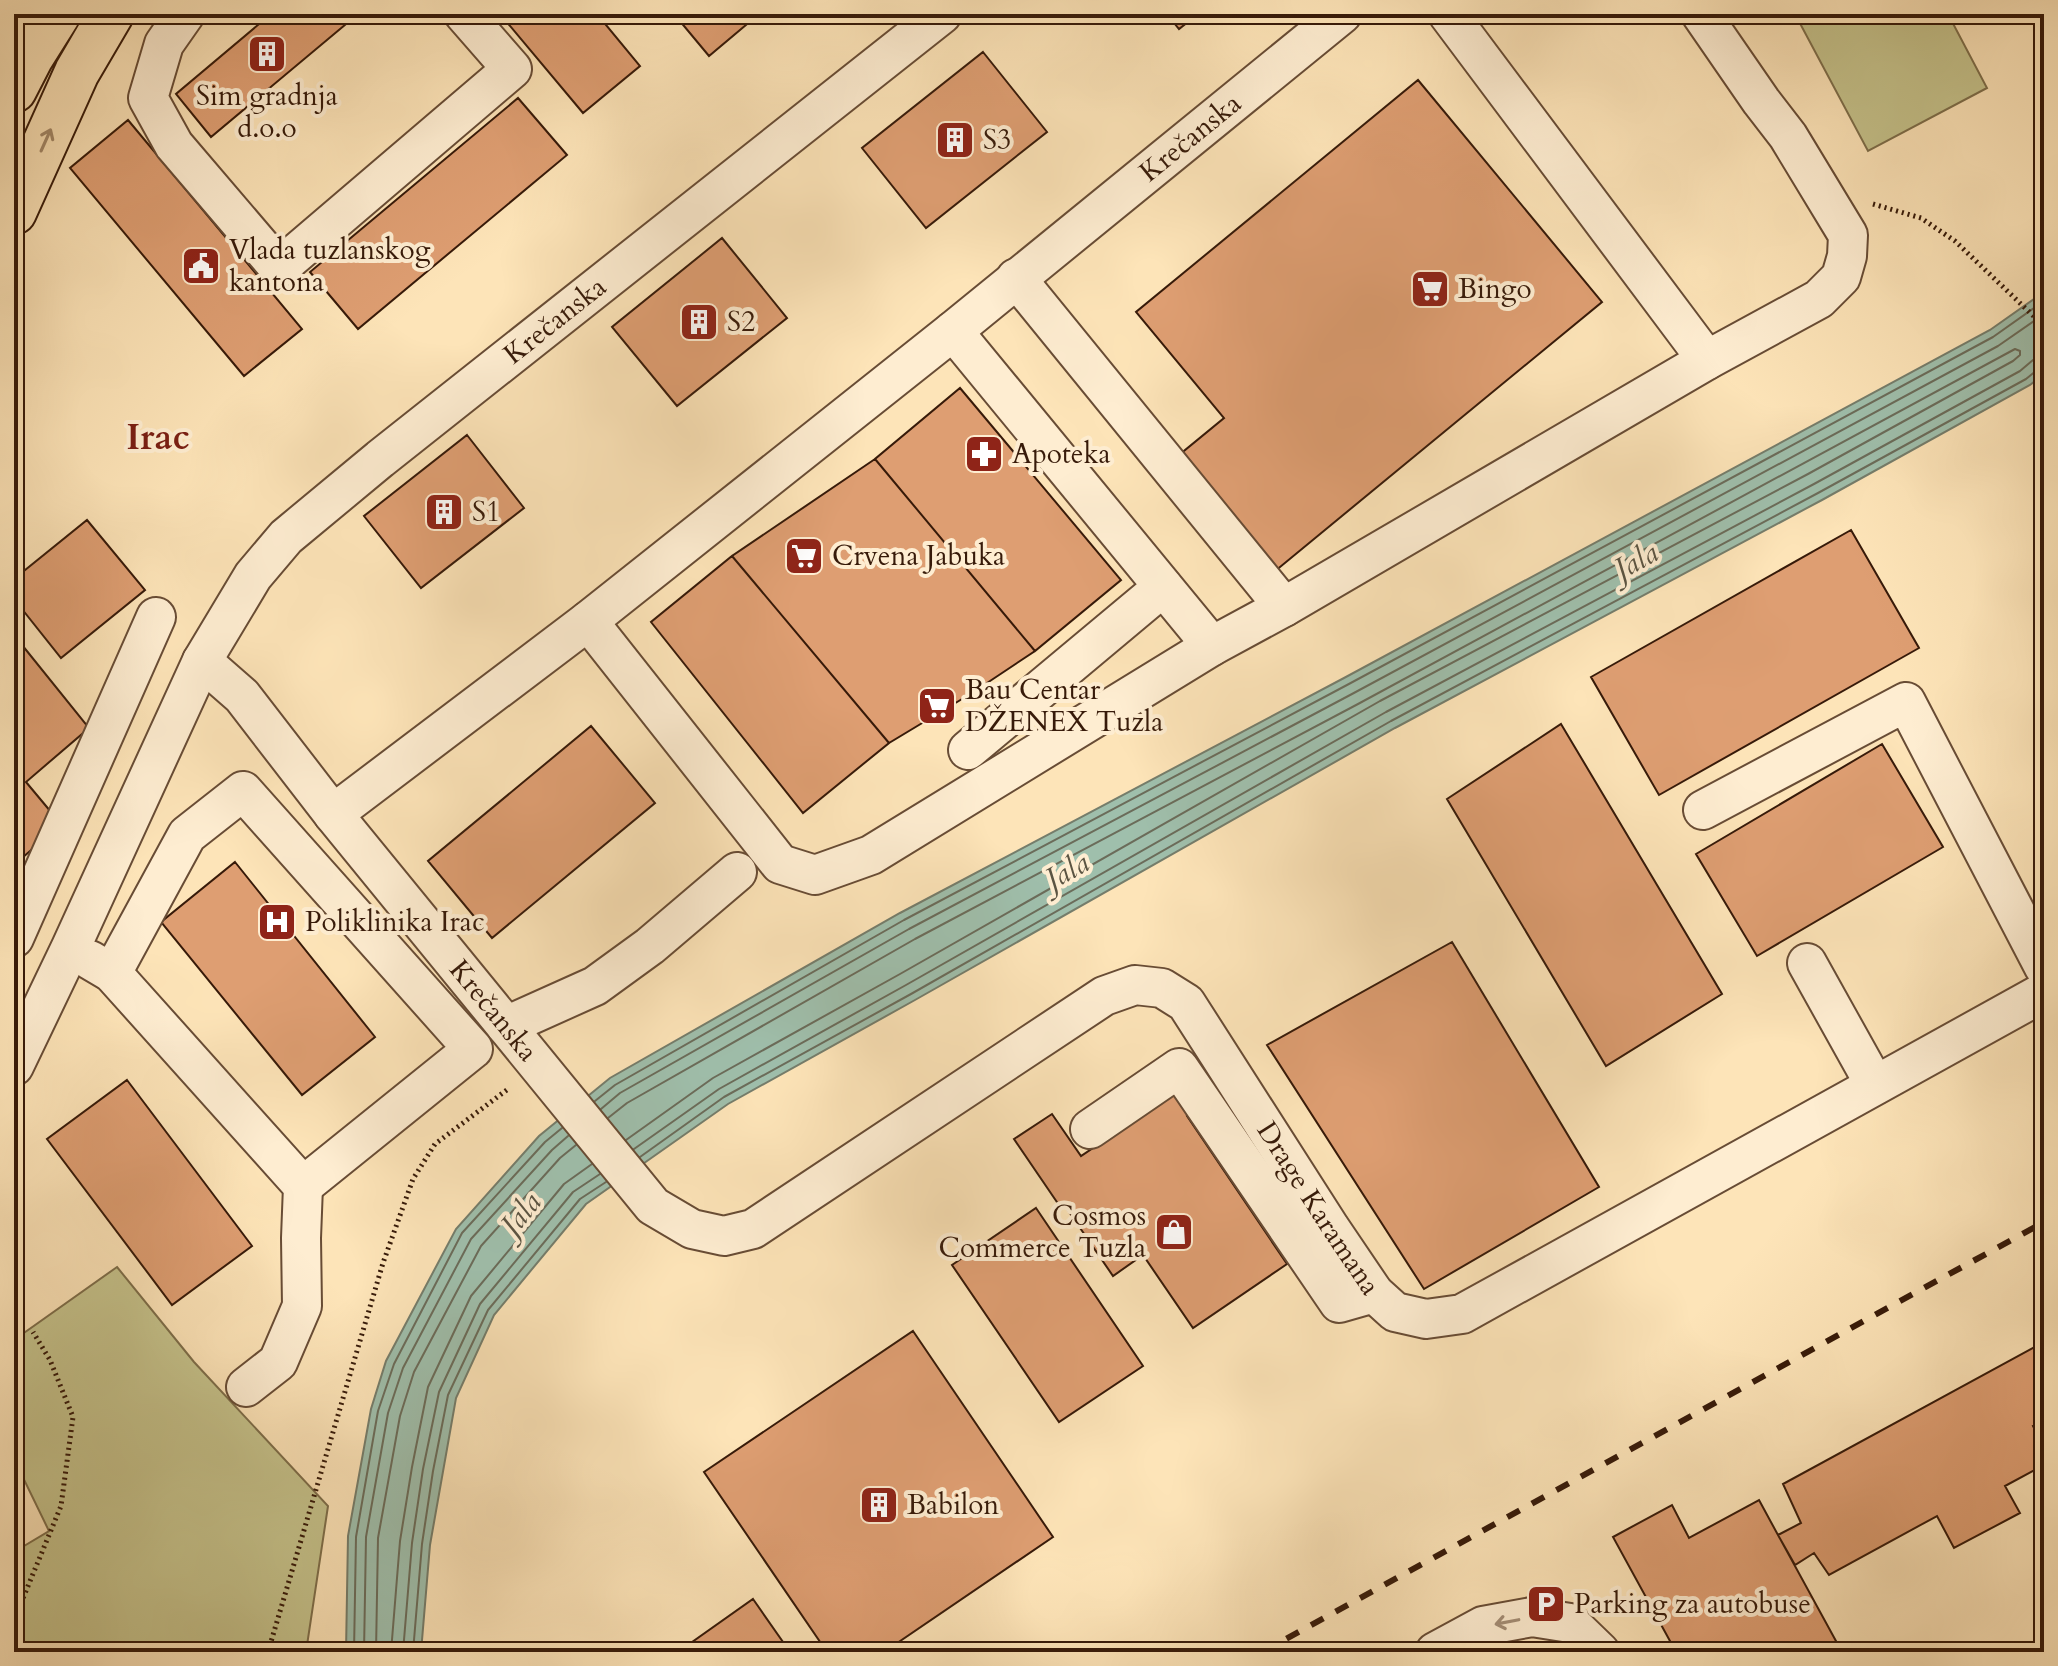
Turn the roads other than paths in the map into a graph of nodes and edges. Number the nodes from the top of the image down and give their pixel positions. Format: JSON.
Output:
{"nodes":[{"id":1,"x":111,"y":14,"type":"edge"},
{"id":2,"x":185,"y":14,"type":"edge"},
{"id":3,"x":464,"y":14,"type":"edge"},
{"id":4,"x":942,"y":14,"type":"edge"},
{"id":5,"x":1342,"y":14,"type":"edge"},
{"id":6,"x":1448,"y":14,"type":"edge"},
{"id":7,"x":1701,"y":14,"type":"edge"},
{"id":8,"x":39,"y":27,"type":"edge"},
{"id":9,"x":14,"y":90,"type":"edge"},
{"id":10,"x":14,"y":212,"type":"edge"},
{"id":11,"x":1016,"y":278,"type":"junction"},
{"id":12,"x":953,"y":331,"type":"junction"},
{"id":13,"x":1707,"y":360,"type":"junction"},
{"id":14,"x":1163,"y":587,"type":"junction"},
{"id":15,"x":1284,"y":607,"type":"junction"},
{"id":16,"x":156,"y":617,"type":"dead end"},
{"id":17,"x":588,"y":621,"type":"junction"},
{"id":18,"x":1212,"y":646,"type":"junction"},
{"id":19,"x":202,"y":661,"type":"junction"},
{"id":20,"x":968,"y":750,"type":"dead end"},
{"id":21,"x":1703,"y":810,"type":"dead end"},
{"id":22,"x":333,"y":814,"type":"junction"},
{"id":23,"x":737,"y":872,"type":"dead end"},
{"id":24,"x":14,"y":938,"type":"edge"},
{"id":25,"x":71,"y":947,"type":"junction"},
{"id":26,"x":1807,"y":963,"type":"dead end"},
{"id":27,"x":2044,"y":967,"type":"edge"},
{"id":28,"x":112,"y":973,"type":"junction"},
{"id":29,"x":2044,"y":992,"type":"edge"},
{"id":30,"x":506,"y":1026,"type":"junction"},
{"id":31,"x":14,"y":1066,"type":"edge"},
{"id":32,"x":1875,"y":1085,"type":"junction"},
{"id":33,"x":1090,"y":1129,"type":"dead end"},
{"id":34,"x":303,"y":1186,"type":"junction"},
{"id":35,"x":653,"y":1206,"type":"joint"},
{"id":36,"x":1374,"y":1293,"type":"junction"},
{"id":37,"x":246,"y":1387,"type":"dead end"},
{"id":38,"x":1435,"y":1652,"type":"edge"},
{"id":39,"x":1600,"y":1652,"type":"edge"}],
"edges":[{"from":10,"to":1,"type":"main road","one_way":true},
{"from":2,"to":3,"type":"street"},
{"from":4,"to":19,"type":"street","name":"Krečanska"},
{"from":5,"to":11,"type":"street","name":"Krečanska"},
{"from":6,"to":13,"type":"street"},
{"from":7,"to":13,"type":"street"},
{"from":8,"to":9,"type":"main road"},
{"from":11,"to":12,"type":"street","name":"Krečanska"},
{"from":11,"to":15,"type":"street"},
{"from":12,"to":14,"type":"street"},
{"from":12,"to":17,"type":"street","name":"Krečanska"},
{"from":13,"to":15,"type":"street"},
{"from":14,"to":18,"type":"street"},
{"from":14,"to":20,"type":"street"},
{"from":15,"to":18,"type":"street"},
{"from":16,"to":24,"type":"street"},
{"from":17,"to":18,"type":"street"},
{"from":17,"to":22,"type":"street","name":"Krečanska"},
{"from":19,"to":22,"type":"street","name":"Krečanska"},
{"from":19,"to":25,"type":"street","name":"Krečanska"},
{"from":21,"to":27,"type":"street"},
{"from":22,"to":30,"type":"street","name":"Krečanska"},
{"from":23,"to":30,"type":"street"},
{"from":25,"to":28,"type":"street"},
{"from":25,"to":31,"type":"street","name":"Krečanska"},
{"from":26,"to":32,"type":"street"},
{"from":28,"to":34,"type":"street"},
{"from":28,"to":34,"type":"street"},
{"from":29,"to":32,"type":"street","name":"Drage Karamana"},
{"from":30,"to":35,"type":"street","name":"Krečanska"},
{"from":32,"to":36,"type":"street","name":"Drage Karamana"},
{"from":33,"to":36,"type":"street"},
{"from":34,"to":37,"type":"street"},
{"from":35,"to":36,"type":"street","name":"Drage Karamana"},
{"from":39,"to":38,"type":"street","one_way":true}]}
